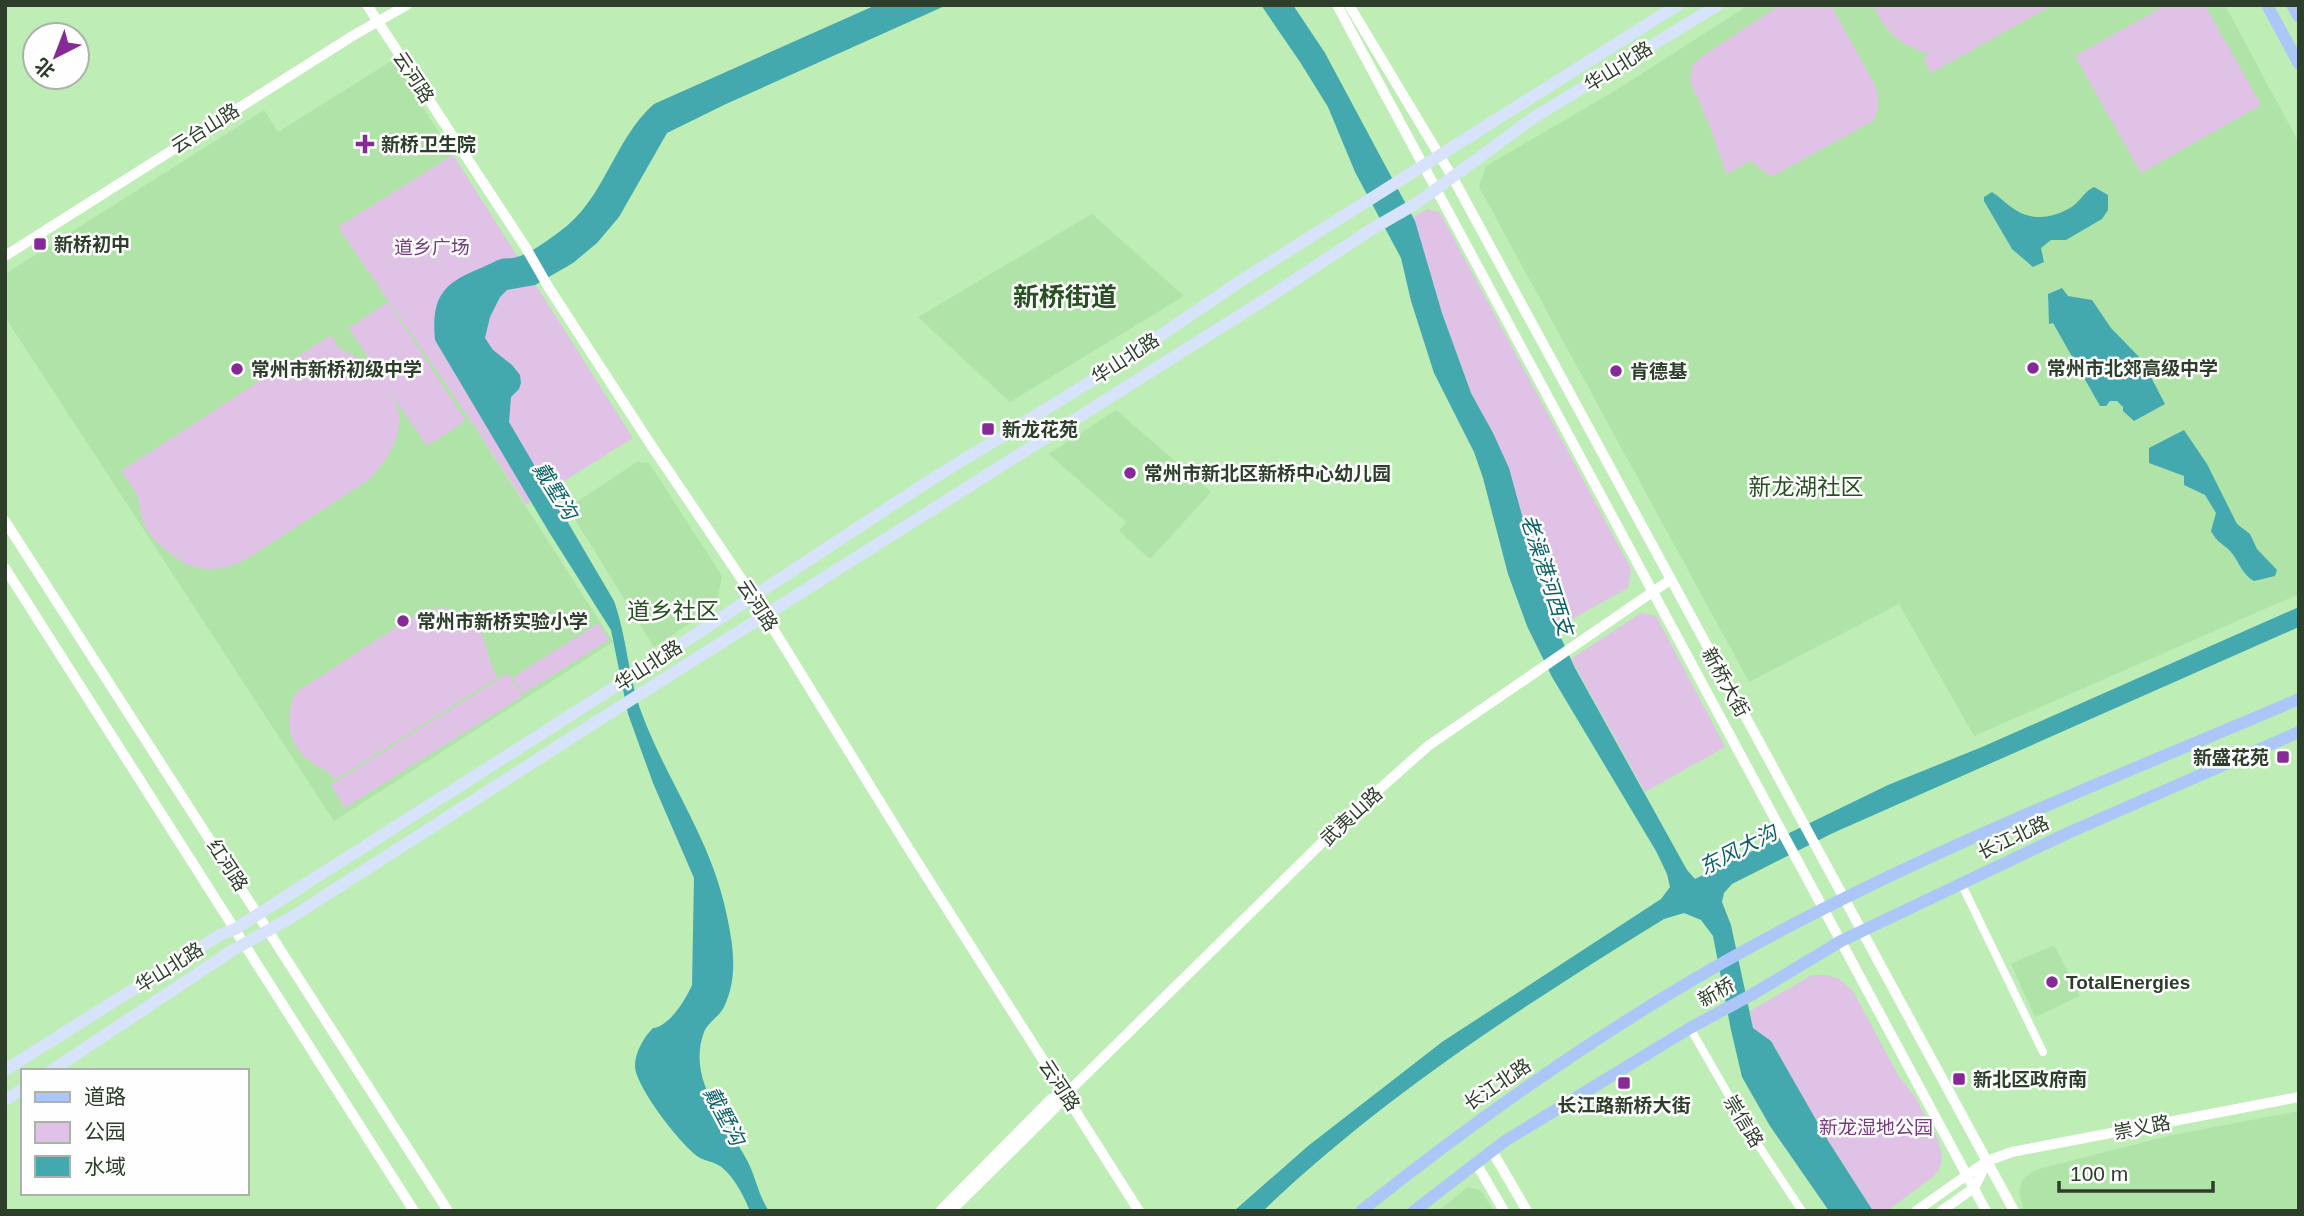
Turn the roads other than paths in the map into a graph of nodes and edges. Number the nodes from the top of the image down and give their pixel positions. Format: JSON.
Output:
{"nodes":[{"id":1,"x":367,"y":5,"type":"edge"},
{"id":2,"x":407,"y":5,"type":"edge"},
{"id":3,"x":1337,"y":5,"type":"edge"},
{"id":4,"x":1349,"y":5,"type":"edge"},
{"id":5,"x":1678,"y":5,"type":"edge"},
{"id":6,"x":1718,"y":5,"type":"edge"},
{"id":7,"x":2267,"y":5,"type":"edge"},
{"id":8,"x":2292,"y":5,"type":"edge"},
{"id":9,"x":2299,"y":18,"type":"edge"},
{"id":10,"x":377,"y":22,"type":"junction"},
{"id":11,"x":2299,"y":64,"type":"edge"},
{"id":12,"x":1438,"y":155,"type":"junction"},
{"id":13,"x":1423,"y":165,"type":"junction"},
{"id":14,"x":1452,"y":178,"type":"junction"},
{"id":15,"x":1437,"y":190,"type":"junction"},
{"id":16,"x":5,"y":256,"type":"edge"},
{"id":17,"x":5,"y":520,"type":"edge"},
{"id":18,"x":5,"y":568,"type":"edge"},
{"id":19,"x":1670,"y":580,"type":"junction"},
{"id":20,"x":1654,"y":590,"type":"junction"},
{"id":21,"x":753,"y":596,"type":"junction"},
{"id":22,"x":765,"y":614,"type":"junction"},
{"id":23,"x":2299,"y":699,"type":"edge"},
{"id":24,"x":2299,"y":732,"type":"edge"},
{"id":25,"x":1961,"y":883,"type":"junction"},
{"id":26,"x":1846,"y":899,"type":"junction"},
{"id":27,"x":1824,"y":910,"type":"junction"},
{"id":28,"x":259,"y":914,"type":"junction"},
{"id":29,"x":235,"y":929,"type":"junction"},
{"id":30,"x":269,"y":930,"type":"junction"},
{"id":31,"x":1863,"y":930,"type":"junction"},
{"id":32,"x":1841,"y":940,"type":"junction"},
{"id":33,"x":245,"y":943,"type":"junction"},
{"id":34,"x":1749,"y":947,"type":"joint"},
{"id":35,"x":1697,"y":978,"type":"joint"},
{"id":36,"x":1752,"y":994,"type":"joint"},
{"id":37,"x":1694,"y":1026,"type":"junction"},
{"id":38,"x":2043,"y":1052,"type":"dead end"},
{"id":39,"x":54,"y":1069,"type":"edge"},
{"id":40,"x":5,"y":1070,"type":"edge"},
{"id":41,"x":21,"y":1090,"type":"edge"},
{"id":42,"x":1066,"y":1094,"type":"junction"},
{"id":43,"x":2299,"y":1097,"type":"edge"},
{"id":44,"x":5,"y":1100,"type":"edge"},
{"id":45,"x":1492,"y":1151,"type":"junction"},
{"id":46,"x":1987,"y":1161,"type":"junction"},
{"id":47,"x":1476,"y":1163,"type":"junction"},
{"id":48,"x":1968,"y":1175,"type":"junction"},
{"id":49,"x":1974,"y":1188,"type":"junction"},
{"id":50,"x":414,"y":1211,"type":"edge"},
{"id":51,"x":448,"y":1211,"type":"edge"},
{"id":52,"x":940,"y":1211,"type":"edge"},
{"id":53,"x":951,"y":1211,"type":"edge"},
{"id":54,"x":1139,"y":1211,"type":"edge"},
{"id":55,"x":1361,"y":1211,"type":"edge"},
{"id":56,"x":1414,"y":1211,"type":"edge"},
{"id":57,"x":1504,"y":1211,"type":"edge"},
{"id":58,"x":1527,"y":1211,"type":"edge"},
{"id":59,"x":1802,"y":1211,"type":"edge"},
{"id":60,"x":1916,"y":1211,"type":"edge"},
{"id":61,"x":1941,"y":1211,"type":"edge"},
{"id":62,"x":1986,"y":1211,"type":"edge"},
{"id":63,"x":2014,"y":1211,"type":"edge"}],
"edges":[{"from":1,"to":10,"type":"street","name":"云河路"},
{"from":2,"to":10,"type":"street","name":"云台山路"},
{"from":3,"to":13,"type":"street","name":"新桥大街"},
{"from":4,"to":12,"type":"street","name":"新桥大街"},
{"from":5,"to":12,"type":"main road","name":"华山北路"},
{"from":6,"to":14,"type":"main road","name":"华山北路"},
{"from":7,"to":11,"type":"main road"},
{"from":8,"to":9,"type":"main road"},
{"from":10,"to":16,"type":"street","name":"云台山路"},
{"from":10,"to":21,"type":"street","name":"云河路"},
{"from":12,"to":13,"type":"main road","name":"华山北路"},
{"from":12,"to":14,"type":"street","name":"新桥大街"},
{"from":13,"to":15,"type":"street","name":"新桥大街"},
{"from":13,"to":21,"type":"main road","name":"华山北路"},
{"from":14,"to":15,"type":"main road","name":"华山北路"},
{"from":14,"to":19,"type":"street","name":"新桥大街"},
{"from":15,"to":20,"type":"street","name":"新桥大街"},
{"from":15,"to":22,"type":"main road","name":"华山北路"},
{"from":17,"to":28,"type":"street","name":"红河路"},
{"from":18,"to":29,"type":"street","name":"红河路"},
{"from":19,"to":20,"type":"street","name":"武夷山路"},
{"from":19,"to":26,"type":"street","name":"新桥大街"},
{"from":20,"to":27,"type":"street","name":"新桥大街"},
{"from":20,"to":42,"type":"street","name":"武夷山路"},
{"from":21,"to":22,"type":"street","name":"云河路"},
{"from":21,"to":28,"type":"main road","name":"华山北路"},
{"from":22,"to":30,"type":"main road","name":"华山北路"},
{"from":22,"to":42,"type":"street","name":"云河路"},
{"from":23,"to":26,"type":"main road","name":"长江北路"},
{"from":24,"to":25,"type":"main road","name":"长江北路"},
{"from":25,"to":31,"type":"main road","name":"长江北路"},
{"from":25,"to":38,"type":"street"},
{"from":26,"to":27,"type":"main road","name":"长江北路"},
{"from":26,"to":31,"type":"street","name":"新桥大街"},
{"from":27,"to":32,"type":"street","name":"新桥大街"},
{"from":27,"to":34,"type":"main road","name":"长江北路"},
{"from":28,"to":29,"type":"main road","name":"华山北路"},
{"from":28,"to":30,"type":"street","name":"红河路"},
{"from":29,"to":33,"type":"street","name":"红河路"},
{"from":29,"to":40,"type":"main road","name":"华山北路"},
{"from":30,"to":33,"type":"main road","name":"华山北路"},
{"from":30,"to":51,"type":"street","name":"红河路"},
{"from":31,"to":32,"type":"main road","name":"长江北路"},
{"from":31,"to":46,"type":"street","name":"新桥大街"},
{"from":32,"to":36,"type":"main road","name":"长江北路"},
{"from":32,"to":48,"type":"street","name":"新桥大街"},
{"from":33,"to":39,"type":"main road","name":"华山北路"},
{"from":33,"to":50,"type":"street","name":"红河路"},
{"from":34,"to":35,"type":"main road","name":"新桥"},
{"from":35,"to":55,"type":"main road","name":"长江北路"},
{"from":36,"to":37,"type":"main road","name":"新桥"},
{"from":37,"to":45,"type":"main road"},
{"from":37,"to":59,"type":"street","name":"崇信路"},
{"from":41,"to":44,"type":"main road"},
{"from":42,"to":52,"type":"street","name":"武夷山路"},
{"from":42,"to":53,"type":"street","name":"武夷山路"},
{"from":42,"to":54,"type":"street","name":"云河路"},
{"from":43,"to":46,"type":"street","name":"崇义路"},
{"from":45,"to":47,"type":"main road"},
{"from":45,"to":58,"type":"street"},
{"from":46,"to":48,"type":"street","name":"崇义路"},
{"from":46,"to":49,"type":"street"},
{"from":46,"to":63,"type":"street","name":"新桥大街"},
{"from":47,"to":56,"type":"main road"},
{"from":47,"to":57,"type":"street"},
{"from":48,"to":49,"type":"street","name":"新桥大街"},
{"from":48,"to":60,"type":"street","name":"崇义路"},
{"from":49,"to":61,"type":"street"},
{"from":49,"to":62,"type":"street","name":"新桥大街"}]}
